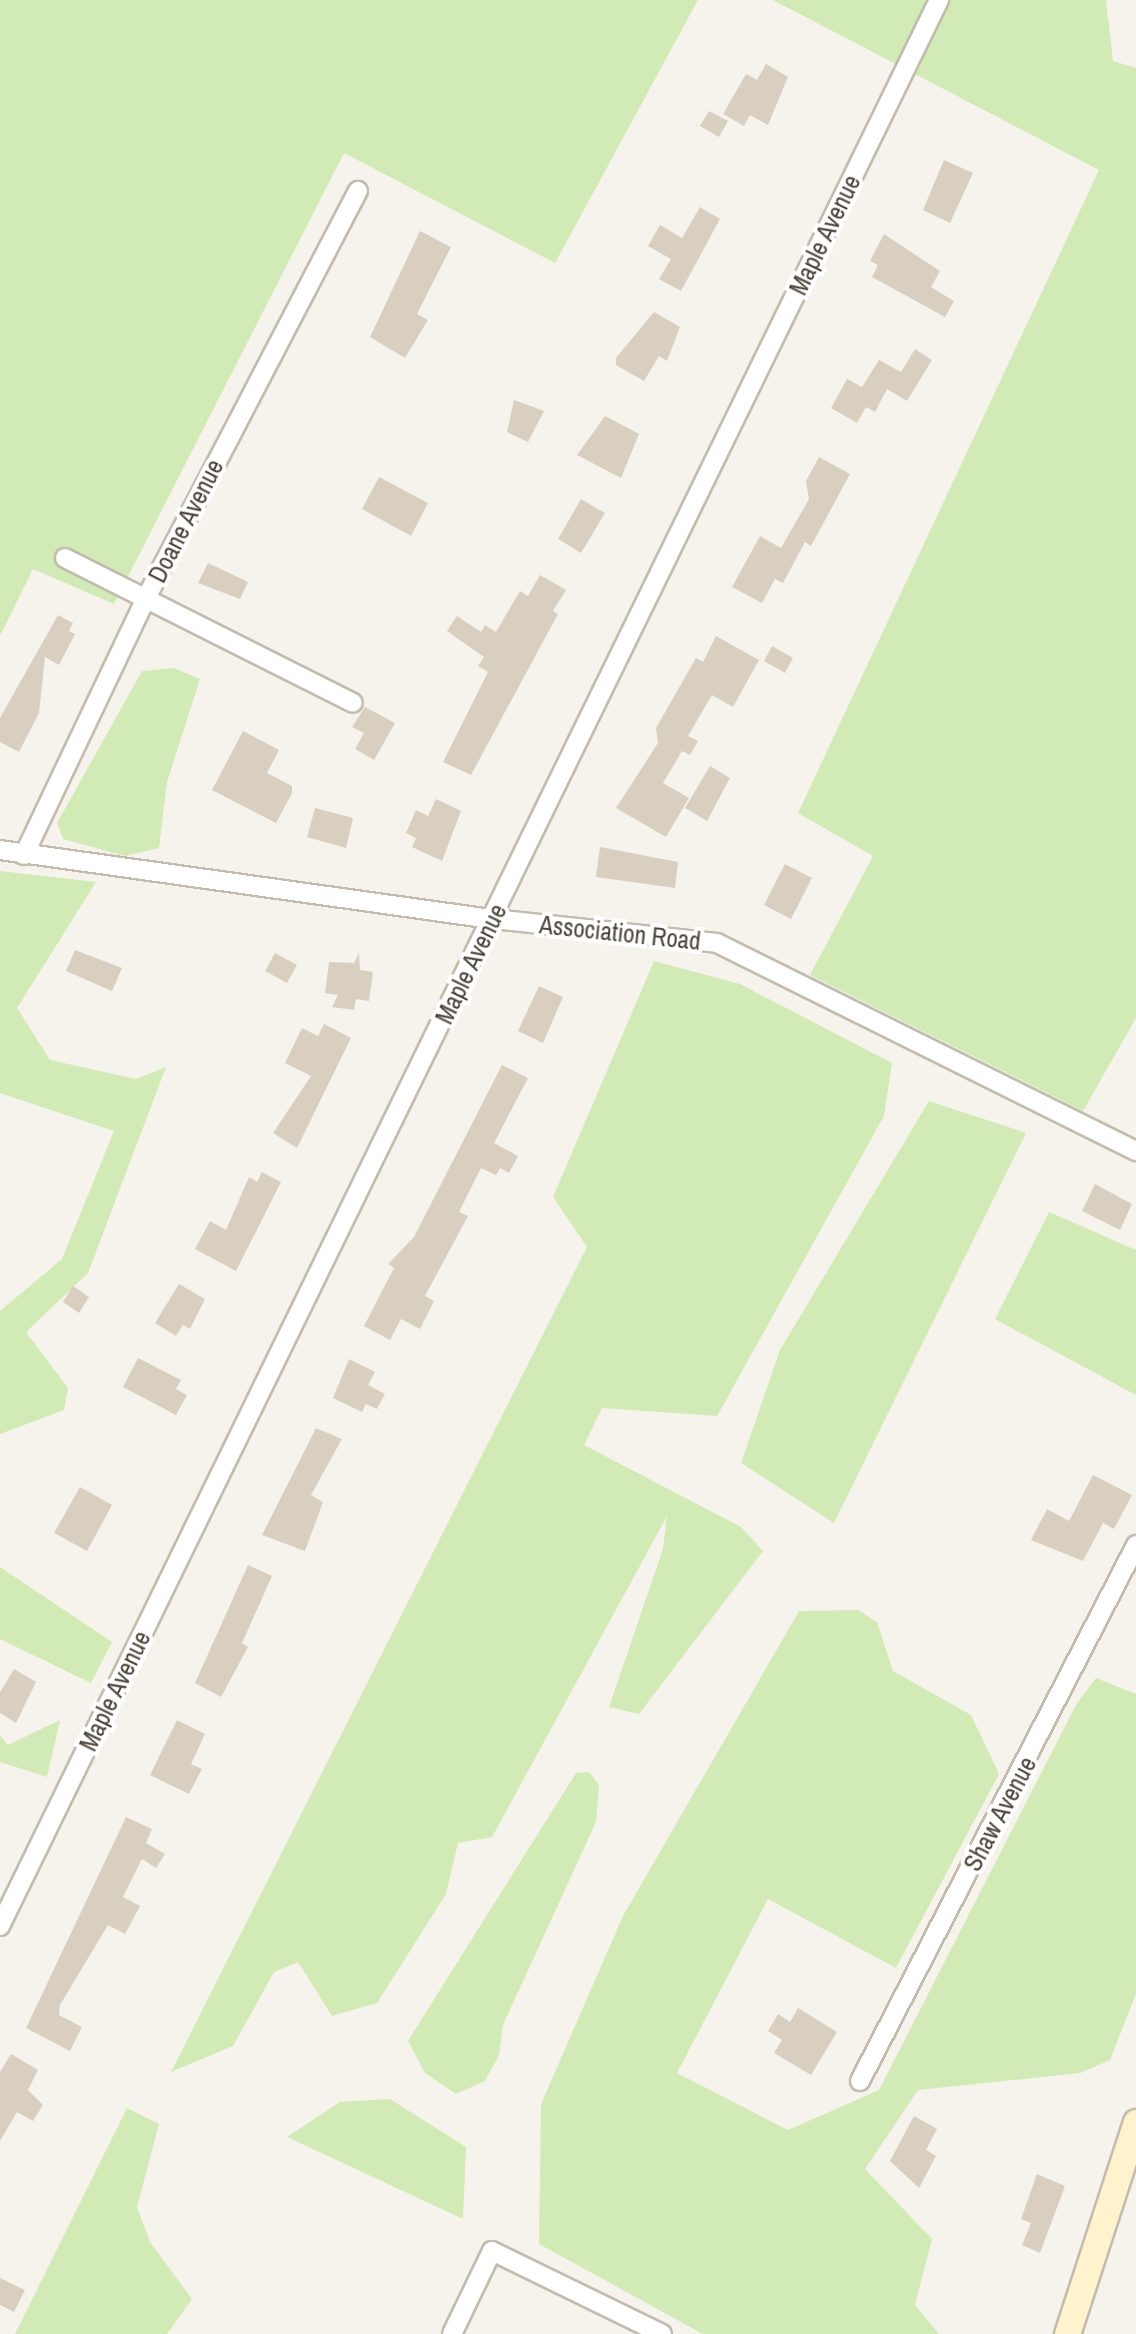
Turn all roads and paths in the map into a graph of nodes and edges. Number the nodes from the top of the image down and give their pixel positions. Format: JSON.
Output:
{"nodes":[{"id":1,"x":940,"y":0,"type":"edge"},
{"id":2,"x":358,"y":191,"type":"dead end"},
{"id":3,"x":65,"y":558,"type":"dead end"},
{"id":4,"x":146,"y":598,"type":"junction"},
{"id":5,"x":353,"y":703,"type":"dead end"},
{"id":6,"x":0,"y":850,"type":"edge"},
{"id":7,"x":24,"y":855,"type":"junction"},
{"id":8,"x":493,"y":920,"type":"junction"},
{"id":9,"x":1136,"y":1151,"type":"edge"},
{"id":10,"x":1136,"y":1545,"type":"edge"},
{"id":11,"x":0,"y":1926,"type":"edge"},
{"id":12,"x":860,"y":2080,"type":"dead end"},
{"id":13,"x":1136,"y":2122,"type":"edge"},
{"id":14,"x":452,"y":2334,"type":"edge"},
{"id":15,"x":662,"y":2334,"type":"edge"},
{"id":16,"x":1067,"y":2334,"type":"edge"}],
"edges":[{"from":1,"to":8,"type":"street","name":"Maple Avenue"},
{"from":2,"to":4,"type":"street","name":"Doane Avenue"},
{"from":3,"to":4,"type":"street"},
{"from":4,"to":5,"type":"street"},
{"from":4,"to":7,"type":"street","name":"Doane Avenue"},
{"from":6,"to":7,"type":"street","name":"Association Road"},
{"from":7,"to":8,"type":"street","name":"Association Road"},
{"from":8,"to":9,"type":"street","name":"Association Road"},
{"from":8,"to":11,"type":"street","name":"Maple Avenue"},
{"from":10,"to":12,"type":"street","name":"Shaw Avenue"},
{"from":13,"to":16,"type":"main road"},
{"from":14,"to":15,"type":"street"}]}
